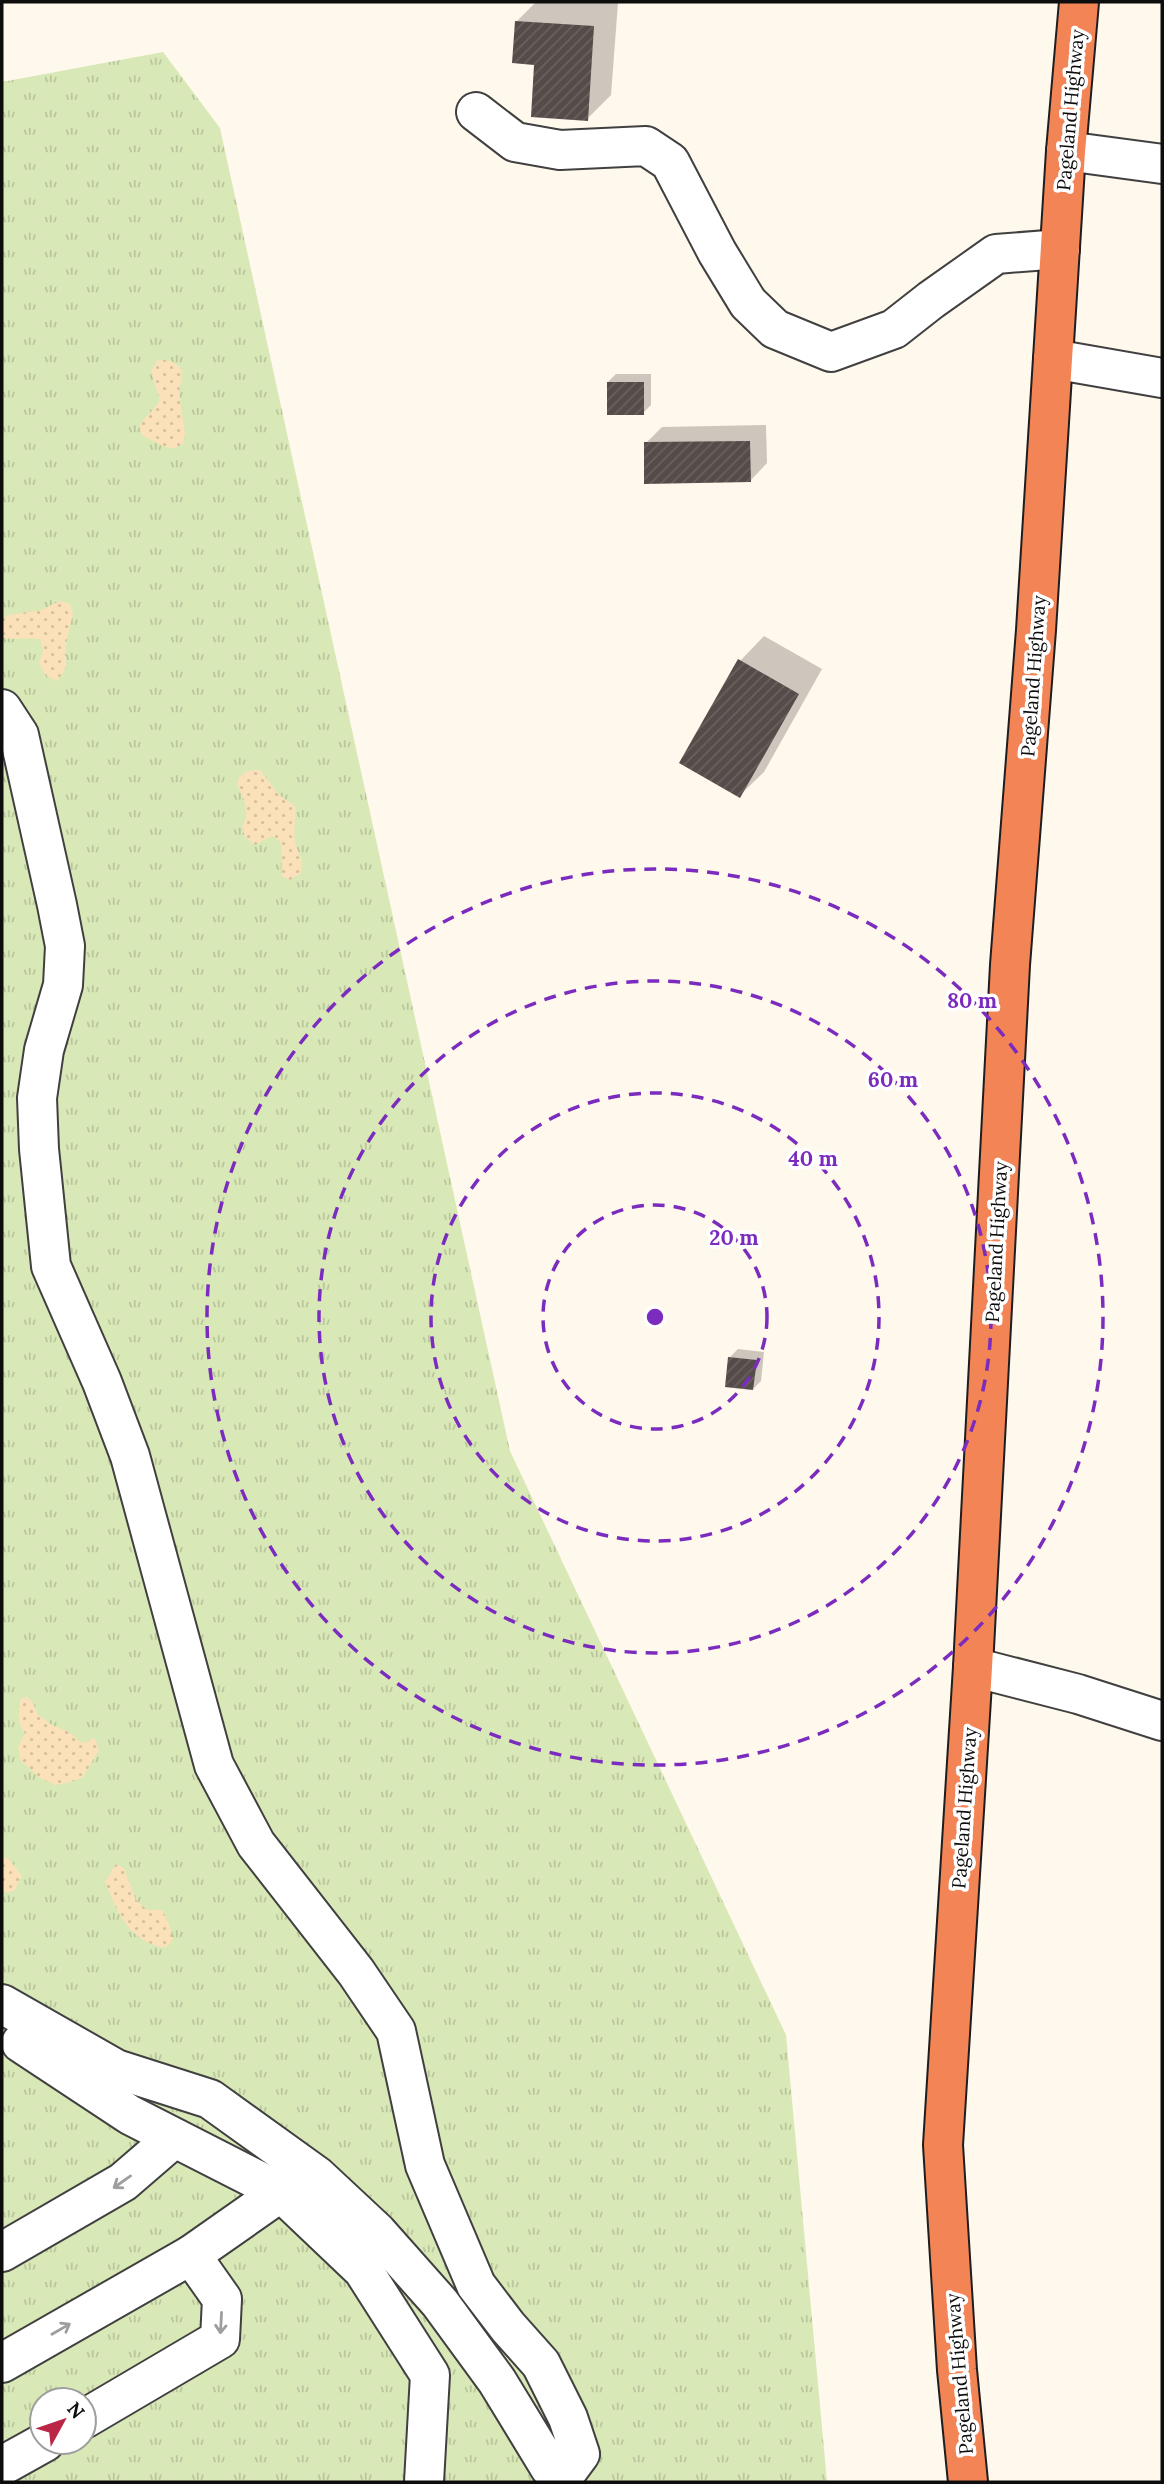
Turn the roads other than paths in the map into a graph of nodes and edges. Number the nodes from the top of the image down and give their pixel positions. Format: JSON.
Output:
{"nodes":[{"id":1,"x":1079,"y":2,"type":"edge"},
{"id":2,"x":476,"y":113,"type":"dead end"},
{"id":3,"x":1066,"y":152,"type":"junction"},
{"id":4,"x":1162,"y":163,"type":"edge"},
{"id":5,"x":1060,"y":249,"type":"junction"},
{"id":6,"x":1053,"y":359,"type":"junction"},
{"id":7,"x":1162,"y":378,"type":"edge"},
{"id":8,"x":2,"y":709,"type":"edge"},
{"id":9,"x":973,"y":1667,"type":"junction"},
{"id":10,"x":1162,"y":1721,"type":"edge"},
{"id":11,"x":2,"y":2004,"type":"edge"},
{"id":12,"x":2,"y":2030,"type":"edge"},
{"id":13,"x":174,"y":2138,"type":"junction"},
{"id":14,"x":281,"y":2192,"type":"junction"},
{"id":15,"x":2,"y":2252,"type":"edge"},
{"id":16,"x":191,"y":2255,"type":"junction"},
{"id":17,"x":2,"y":2363,"type":"edge"},
{"id":18,"x":98,"y":2411,"type":"edge"},
{"id":19,"x":28,"y":2451,"type":"edge"},
{"id":20,"x":2,"y":2466,"type":"edge"},
{"id":21,"x":424,"y":2482,"type":"edge"},
{"id":22,"x":968,"y":2482,"type":"edge"}],
"edges":[{"from":1,"to":3,"type":"highway","name":"Pageland Highway"},
{"from":2,"to":5,"type":"lane"},
{"from":3,"to":4,"type":"lane"},
{"from":3,"to":5,"type":"highway","name":"Pageland Highway"},
{"from":5,"to":6,"type":"highway","name":"Pageland Highway"},
{"from":6,"to":7,"type":"lane"},
{"from":6,"to":9,"type":"highway","name":"Pageland Highway"},
{"from":8,"to":11,"type":"lane"},
{"from":9,"to":10,"type":"lane"},
{"from":9,"to":22,"type":"highway","name":"Pageland Highway"},
{"from":12,"to":13,"type":"lane"},
{"from":13,"to":14,"type":"lane"},
{"from":13,"to":15,"type":"lane","one_way":true},
{"from":14,"to":16,"type":"lane"},
{"from":14,"to":21,"type":"lane"},
{"from":17,"to":16,"type":"lane","one_way":true},
{"from":16,"to":18,"type":"lane","one_way":true},
{"from":19,"to":20,"type":"lane"}]}
